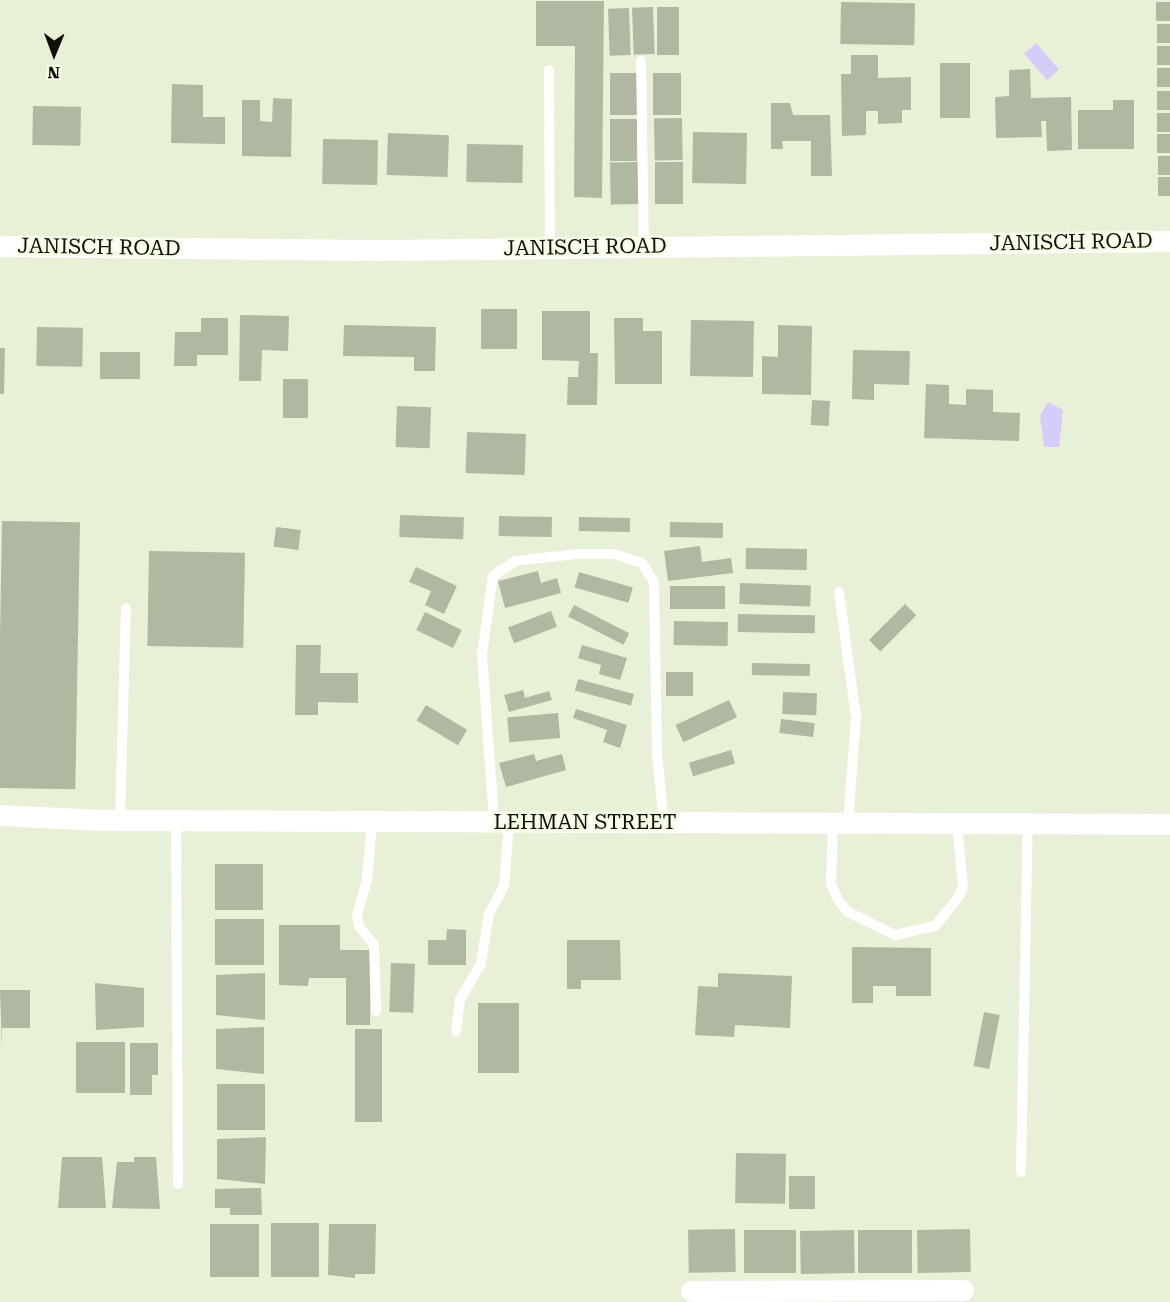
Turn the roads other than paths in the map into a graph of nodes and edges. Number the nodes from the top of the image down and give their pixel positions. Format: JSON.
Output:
{"nodes":[{"id":1,"x":641,"y":61,"type":"dead end"},
{"id":2,"x":549,"y":70,"type":"dead end"},
{"id":3,"x":1170,"y":241,"type":"edge"},
{"id":4,"x":0,"y":246,"type":"edge"},
{"id":5,"x":644,"y":247,"type":"junction"},
{"id":6,"x":550,"y":248,"type":"junction"},
{"id":7,"x":838,"y":592,"type":"dead end"},
{"id":8,"x":126,"y":608,"type":"dead end"},
{"id":9,"x":0,"y":814,"type":"edge"},
{"id":10,"x":120,"y":820,"type":"junction"},
{"id":11,"x":176,"y":820,"type":"junction"},
{"id":12,"x":372,"y":821,"type":"junction"},
{"id":13,"x":502,"y":822,"type":"junction"},
{"id":14,"x":664,"y":822,"type":"junction"},
{"id":15,"x":840,"y":823,"type":"junction"},
{"id":16,"x":957,"y":823,"type":"junction"},
{"id":17,"x":1028,"y":823,"type":"junction"},
{"id":18,"x":1170,"y":824,"type":"edge"},
{"id":19,"x":376,"y":1011,"type":"dead end"},
{"id":20,"x":456,"y":1032,"type":"dead end"},
{"id":21,"x":1021,"y":1172,"type":"dead end"},
{"id":22,"x":178,"y":1184,"type":"dead end"},
{"id":23,"x":963,"y":1290,"type":"dead end"},
{"id":24,"x":691,"y":1291,"type":"dead end"},
{"id":25,"x":905,"y":1296,"type":"edge"},
{"id":26,"x":756,"y":1297,"type":"edge"}],
"edges":[{"from":1,"to":5,"type":"lane"},
{"from":2,"to":6,"type":"lane"},
{"from":3,"to":5,"type":"street","name":"JANISCH ROAD"},
{"from":4,"to":6,"type":"street","name":"JANISCH ROAD"},
{"from":5,"to":6,"type":"street","name":"JANISCH ROAD"},
{"from":7,"to":15,"type":"lane"},
{"from":8,"to":10,"type":"lane"},
{"from":9,"to":10,"type":"street","name":"LEHMAN STREET"},
{"from":10,"to":11,"type":"street","name":"LEHMAN STREET"},
{"from":11,"to":12,"type":"street","name":"LEHMAN STREET"},
{"from":11,"to":22,"type":"lane"},
{"from":12,"to":13,"type":"street","name":"LEHMAN STREET"},
{"from":12,"to":19,"type":"lane"},
{"from":13,"to":14,"type":"street","name":"LEHMAN STREET"},
{"from":13,"to":14,"type":"lane"},
{"from":13,"to":20,"type":"lane"},
{"from":14,"to":15,"type":"street","name":"LEHMAN STREET"},
{"from":15,"to":16,"type":"street","name":"LEHMAN STREET"},
{"from":15,"to":16,"type":"lane"},
{"from":16,"to":17,"type":"street","name":"LEHMAN STREET"},
{"from":17,"to":18,"type":"street","name":"LEHMAN STREET"},
{"from":17,"to":21,"type":"lane"},
{"from":23,"to":25,"type":"street"},
{"from":24,"to":26,"type":"street"},
{"from":25,"to":26,"type":"street"}]}
